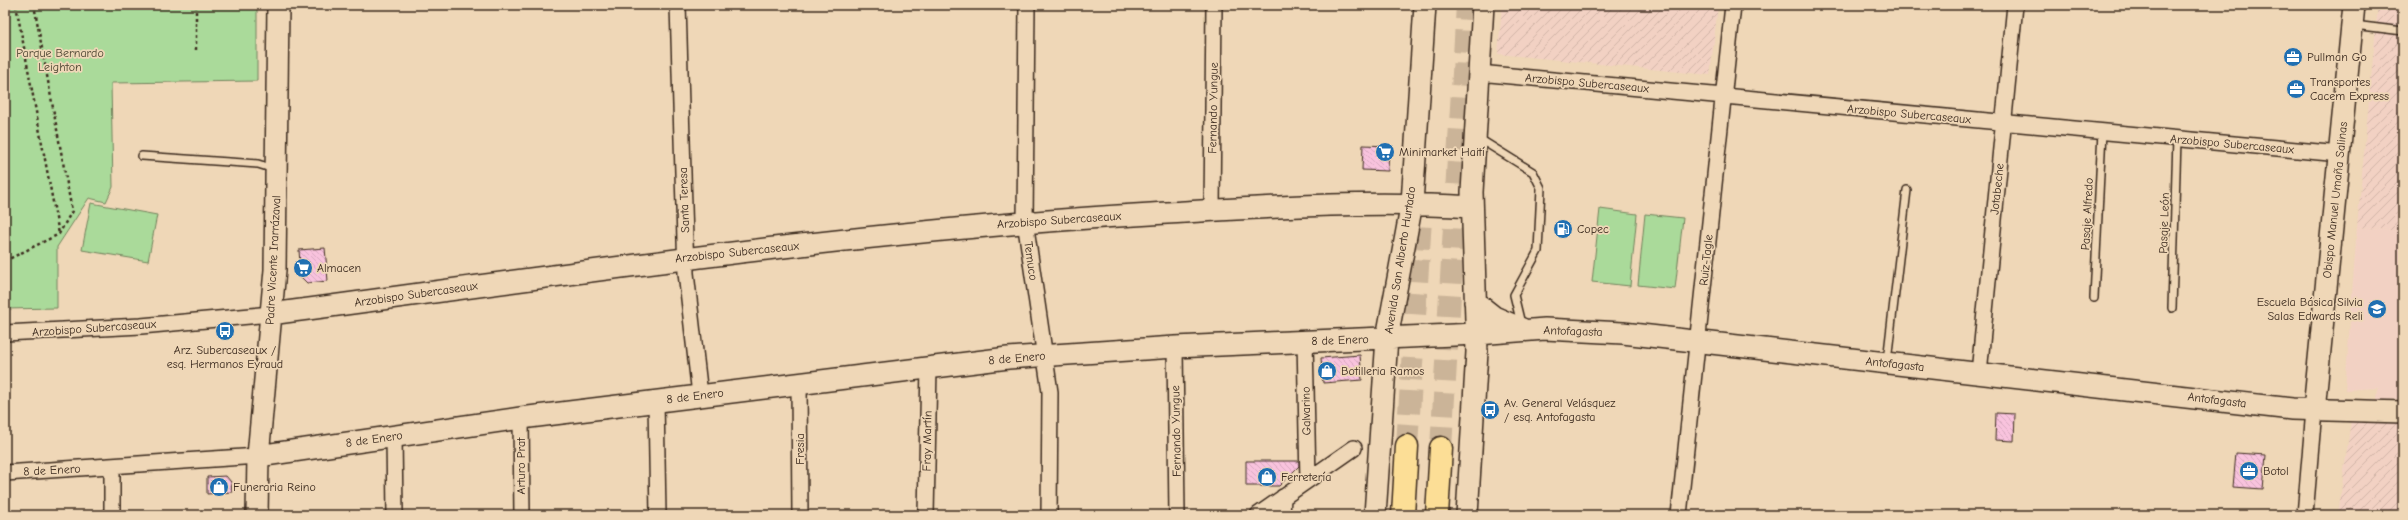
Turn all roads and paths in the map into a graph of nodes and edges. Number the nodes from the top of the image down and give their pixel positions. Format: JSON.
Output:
{"nodes":[{"id":1,"x":16,"y":5,"type":"edge"},
{"id":2,"x":34,"y":5,"type":"edge"},
{"id":3,"x":196,"y":5,"type":"edge"},
{"id":4,"x":278,"y":5,"type":"edge"},
{"id":5,"x":678,"y":5,"type":"edge"},
{"id":6,"x":1027,"y":5,"type":"edge"},
{"id":7,"x":1214,"y":5,"type":"edge"},
{"id":8,"x":1425,"y":5,"type":"edge"},
{"id":9,"x":1483,"y":5,"type":"edge"},
{"id":10,"x":1733,"y":5,"type":"edge"},
{"id":11,"x":2015,"y":5,"type":"edge"},
{"id":12,"x":2353,"y":15,"type":"edge"},
{"id":13,"x":2403,"y":31,"type":"edge"},
{"id":14,"x":196,"y":50,"type":"dead end"},
{"id":15,"x":1479,"y":73,"type":"junction"},
{"id":16,"x":1723,"y":96,"type":"junction"},
{"id":17,"x":2004,"y":123,"type":"junction"},
{"id":18,"x":2102,"y":132,"type":"junction"},
{"id":19,"x":1475,"y":136,"type":"junction"},
{"id":20,"x":2177,"y":139,"type":"junction"},
{"id":21,"x":2340,"y":154,"type":"junction"},
{"id":22,"x":142,"y":156,"type":"dead end"},
{"id":23,"x":276,"y":169,"type":"junction"},
{"id":24,"x":1907,"y":190,"type":"dead end"},
{"id":25,"x":1412,"y":203,"type":"junction"},
{"id":26,"x":1472,"y":207,"type":"junction"},
{"id":27,"x":1212,"y":210,"type":"junction"},
{"id":28,"x":1025,"y":221,"type":"junction"},
{"id":29,"x":59,"y":234,"type":"junction"},
{"id":30,"x":685,"y":258,"type":"junction"},
{"id":31,"x":5,"y":261,"type":"edge"},
{"id":32,"x":2094,"y":298,"type":"dead end"},
{"id":33,"x":1475,"y":302,"type":"junction"},
{"id":34,"x":2172,"y":308,"type":"dead end"},
{"id":35,"x":271,"y":314,"type":"junction"},
{"id":36,"x":1523,"y":330,"type":"junction"},
{"id":37,"x":5,"y":333,"type":"edge"},
{"id":38,"x":1477,"y":334,"type":"junction"},
{"id":39,"x":1387,"y":338,"type":"junction"},
{"id":40,"x":1305,"y":341,"type":"junction"},
{"id":41,"x":1697,"y":342,"type":"junction"},
{"id":42,"x":1175,"y":347,"type":"junction"},
{"id":43,"x":1045,"y":355,"type":"junction"},
{"id":44,"x":1887,"y":363,"type":"junction"},
{"id":45,"x":929,"y":367,"type":"junction"},
{"id":46,"x":1979,"y":373,"type":"junction"},
{"id":47,"x":799,"y":383,"type":"junction"},
{"id":48,"x":700,"y":395,"type":"junction"},
{"id":49,"x":656,"y":401,"type":"junction"},
{"id":50,"x":2314,"y":410,"type":"junction"},
{"id":51,"x":2403,"y":412,"type":"edge"},
{"id":52,"x":521,"y":418,"type":"junction"},
{"id":53,"x":394,"y":436,"type":"junction"},
{"id":54,"x":1407,"y":446,"type":"tunnel mouth"},
{"id":55,"x":1354,"y":448,"type":"dead end"},
{"id":56,"x":1441,"y":448,"type":"tunnel mouth"},
{"id":57,"x":258,"y":456,"type":"junction"},
{"id":58,"x":112,"y":466,"type":"junction"},
{"id":59,"x":5,"y":473,"type":"edge"},
{"id":60,"x":1308,"y":480,"type":"junction"},
{"id":61,"x":1283,"y":498,"type":"junction"},
{"id":62,"x":112,"y":515,"type":"edge"},
{"id":63,"x":257,"y":515,"type":"edge"},
{"id":64,"x":394,"y":515,"type":"edge"},
{"id":65,"x":522,"y":515,"type":"edge"},
{"id":66,"x":658,"y":515,"type":"edge"},
{"id":67,"x":800,"y":515,"type":"edge"},
{"id":68,"x":926,"y":515,"type":"edge"},
{"id":69,"x":1049,"y":515,"type":"edge"},
{"id":70,"x":1177,"y":515,"type":"edge"},
{"id":71,"x":1258,"y":515,"type":"edge"},
{"id":72,"x":1282,"y":515,"type":"edge"},
{"id":73,"x":1375,"y":515,"type":"edge"},
{"id":74,"x":1403,"y":515,"type":"edge"},
{"id":75,"x":1438,"y":515,"type":"edge"},
{"id":76,"x":1467,"y":515,"type":"edge"},
{"id":77,"x":1679,"y":515,"type":"edge"},
{"id":78,"x":2304,"y":515,"type":"edge"}],
"edges":[{"from":1,"to":29,"type":"path"},
{"from":2,"to":29,"type":"path"},
{"from":3,"to":14,"type":"path"},
{"from":4,"to":23,"type":"street","name":"Padre Vicente Irarrázaval"},
{"from":5,"to":30,"type":"street","name":"Santa Teresa"},
{"from":6,"to":28,"type":"street","name":"Temuco"},
{"from":7,"to":27,"type":"street","name":"Fernando Yungue"},
{"from":8,"to":25,"type":"street","name":"Avenida San Alberto Hurtado"},
{"from":9,"to":15,"type":"street"},
{"from":10,"to":16,"type":"street","name":"Ruiz-Tagle"},
{"from":11,"to":17,"type":"street","name":"Jotabeche"},
{"from":12,"to":13,"type":"lane"},
{"from":12,"to":21,"type":"street","name":"Obispo Manuel Umaña Salinas"},
{"from":15,"to":16,"type":"street","name":"Arzobispo Subercaseaux"},
{"from":15,"to":19,"type":"street"},
{"from":16,"to":17,"type":"street","name":"Arzobispo Subercaseaux"},
{"from":16,"to":41,"type":"street","name":"Ruiz-Tagle"},
{"from":17,"to":18,"type":"street","name":"Arzobispo Subercaseaux"},
{"from":17,"to":46,"type":"street","name":"Jotabeche"},
{"from":18,"to":20,"type":"street","name":"Arzobispo Subercaseaux"},
{"from":18,"to":32,"type":"lane","name":"Pasaje Alfredo"},
{"from":19,"to":26,"type":"street"},
{"from":19,"to":36,"type":"lane"},
{"from":20,"to":21,"type":"street","name":"Arzobispo Subercaseaux"},
{"from":20,"to":34,"type":"lane","name":"Pasaje León"},
{"from":21,"to":50,"type":"street","name":"Obispo Manuel Umaña Salinas"},
{"from":22,"to":23,"type":"lane"},
{"from":23,"to":35,"type":"street","name":"Padre Vicente Irarrázaval"},
{"from":24,"to":44,"type":"lane"},
{"from":25,"to":26,"type":"street","name":"Arzobispo Subercaseaux"},
{"from":25,"to":27,"type":"street","name":"Arzobispo Subercaseaux"},
{"from":25,"to":39,"type":"street","name":"Avenida San Alberto Hurtado"},
{"from":26,"to":33,"type":"street"},
{"from":27,"to":28,"type":"street","name":"Arzobispo Subercaseaux"},
{"from":28,"to":30,"type":"street","name":"Arzobispo Subercaseaux"},
{"from":28,"to":43,"type":"street","name":"Temuco"},
{"from":29,"to":31,"type":"path"},
{"from":30,"to":35,"type":"street","name":"Arzobispo Subercaseaux"},
{"from":30,"to":48,"type":"street","name":"Santa Teresa"},
{"from":33,"to":36,"type":"street"},
{"from":33,"to":38,"type":"street"},
{"from":35,"to":37,"type":"street","name":"Arzobispo Subercaseaux"},
{"from":35,"to":57,"type":"street","name":"Padre Vicente Irarrázaval"},
{"from":36,"to":38,"type":"street","name":"Antofagasta"},
{"from":36,"to":41,"type":"street","name":"Antofagasta"},
{"from":38,"to":39,"type":"street","name":"Antofagasta"},
{"from":38,"to":76,"type":"street"},
{"from":39,"to":40,"type":"street","name":"8 de Enero"},
{"from":39,"to":73,"type":"street","name":"Avenida San Alberto Hurtado"},
{"from":40,"to":42,"type":"street","name":"8 de Enero"},
{"from":40,"to":60,"type":"street","name":"Galvarino"},
{"from":41,"to":44,"type":"street","name":"Antofagasta"},
{"from":41,"to":77,"type":"street","name":"Ruiz-Tagle"},
{"from":42,"to":43,"type":"street","name":"8 de Enero"},
{"from":42,"to":70,"type":"street","name":"Fernando Yungue"},
{"from":43,"to":45,"type":"street","name":"8 de Enero"},
{"from":43,"to":69,"type":"street","name":"Temuco"},
{"from":44,"to":46,"type":"street","name":"Antofagasta"},
{"from":45,"to":47,"type":"street","name":"8 de Enero"},
{"from":45,"to":68,"type":"street","name":"Fray Martín"},
{"from":46,"to":50,"type":"street","name":"Antofagasta"},
{"from":47,"to":48,"type":"street","name":"8 de Enero"},
{"from":47,"to":67,"type":"street","name":"Fresia"},
{"from":48,"to":49,"type":"street","name":"8 de Enero"},
{"from":49,"to":52,"type":"street","name":"8 de Enero"},
{"from":49,"to":66,"type":"street"},
{"from":50,"to":51,"type":"street","name":"Antofagasta"},
{"from":50,"to":78,"type":"street","name":"Obispo Manuel Umaña Salinas"},
{"from":52,"to":53,"type":"street","name":"8 de Enero"},
{"from":52,"to":65,"type":"street","name":"Arturo Prat"},
{"from":53,"to":57,"type":"street","name":"8 de Enero"},
{"from":53,"to":64,"type":"street"},
{"from":54,"to":74,"type":"highway"},
{"from":55,"to":60,"type":"street"},
{"from":56,"to":75,"type":"highway"},
{"from":57,"to":58,"type":"street","name":"8 de Enero"},
{"from":57,"to":63,"type":"street","name":"Padre Vicente Irarrázaval"},
{"from":58,"to":59,"type":"street","name":"8 de Enero"},
{"from":58,"to":62,"type":"street"},
{"from":60,"to":61,"type":"street"},
{"from":61,"to":71,"type":"street"},
{"from":61,"to":72,"type":"street"}]}
